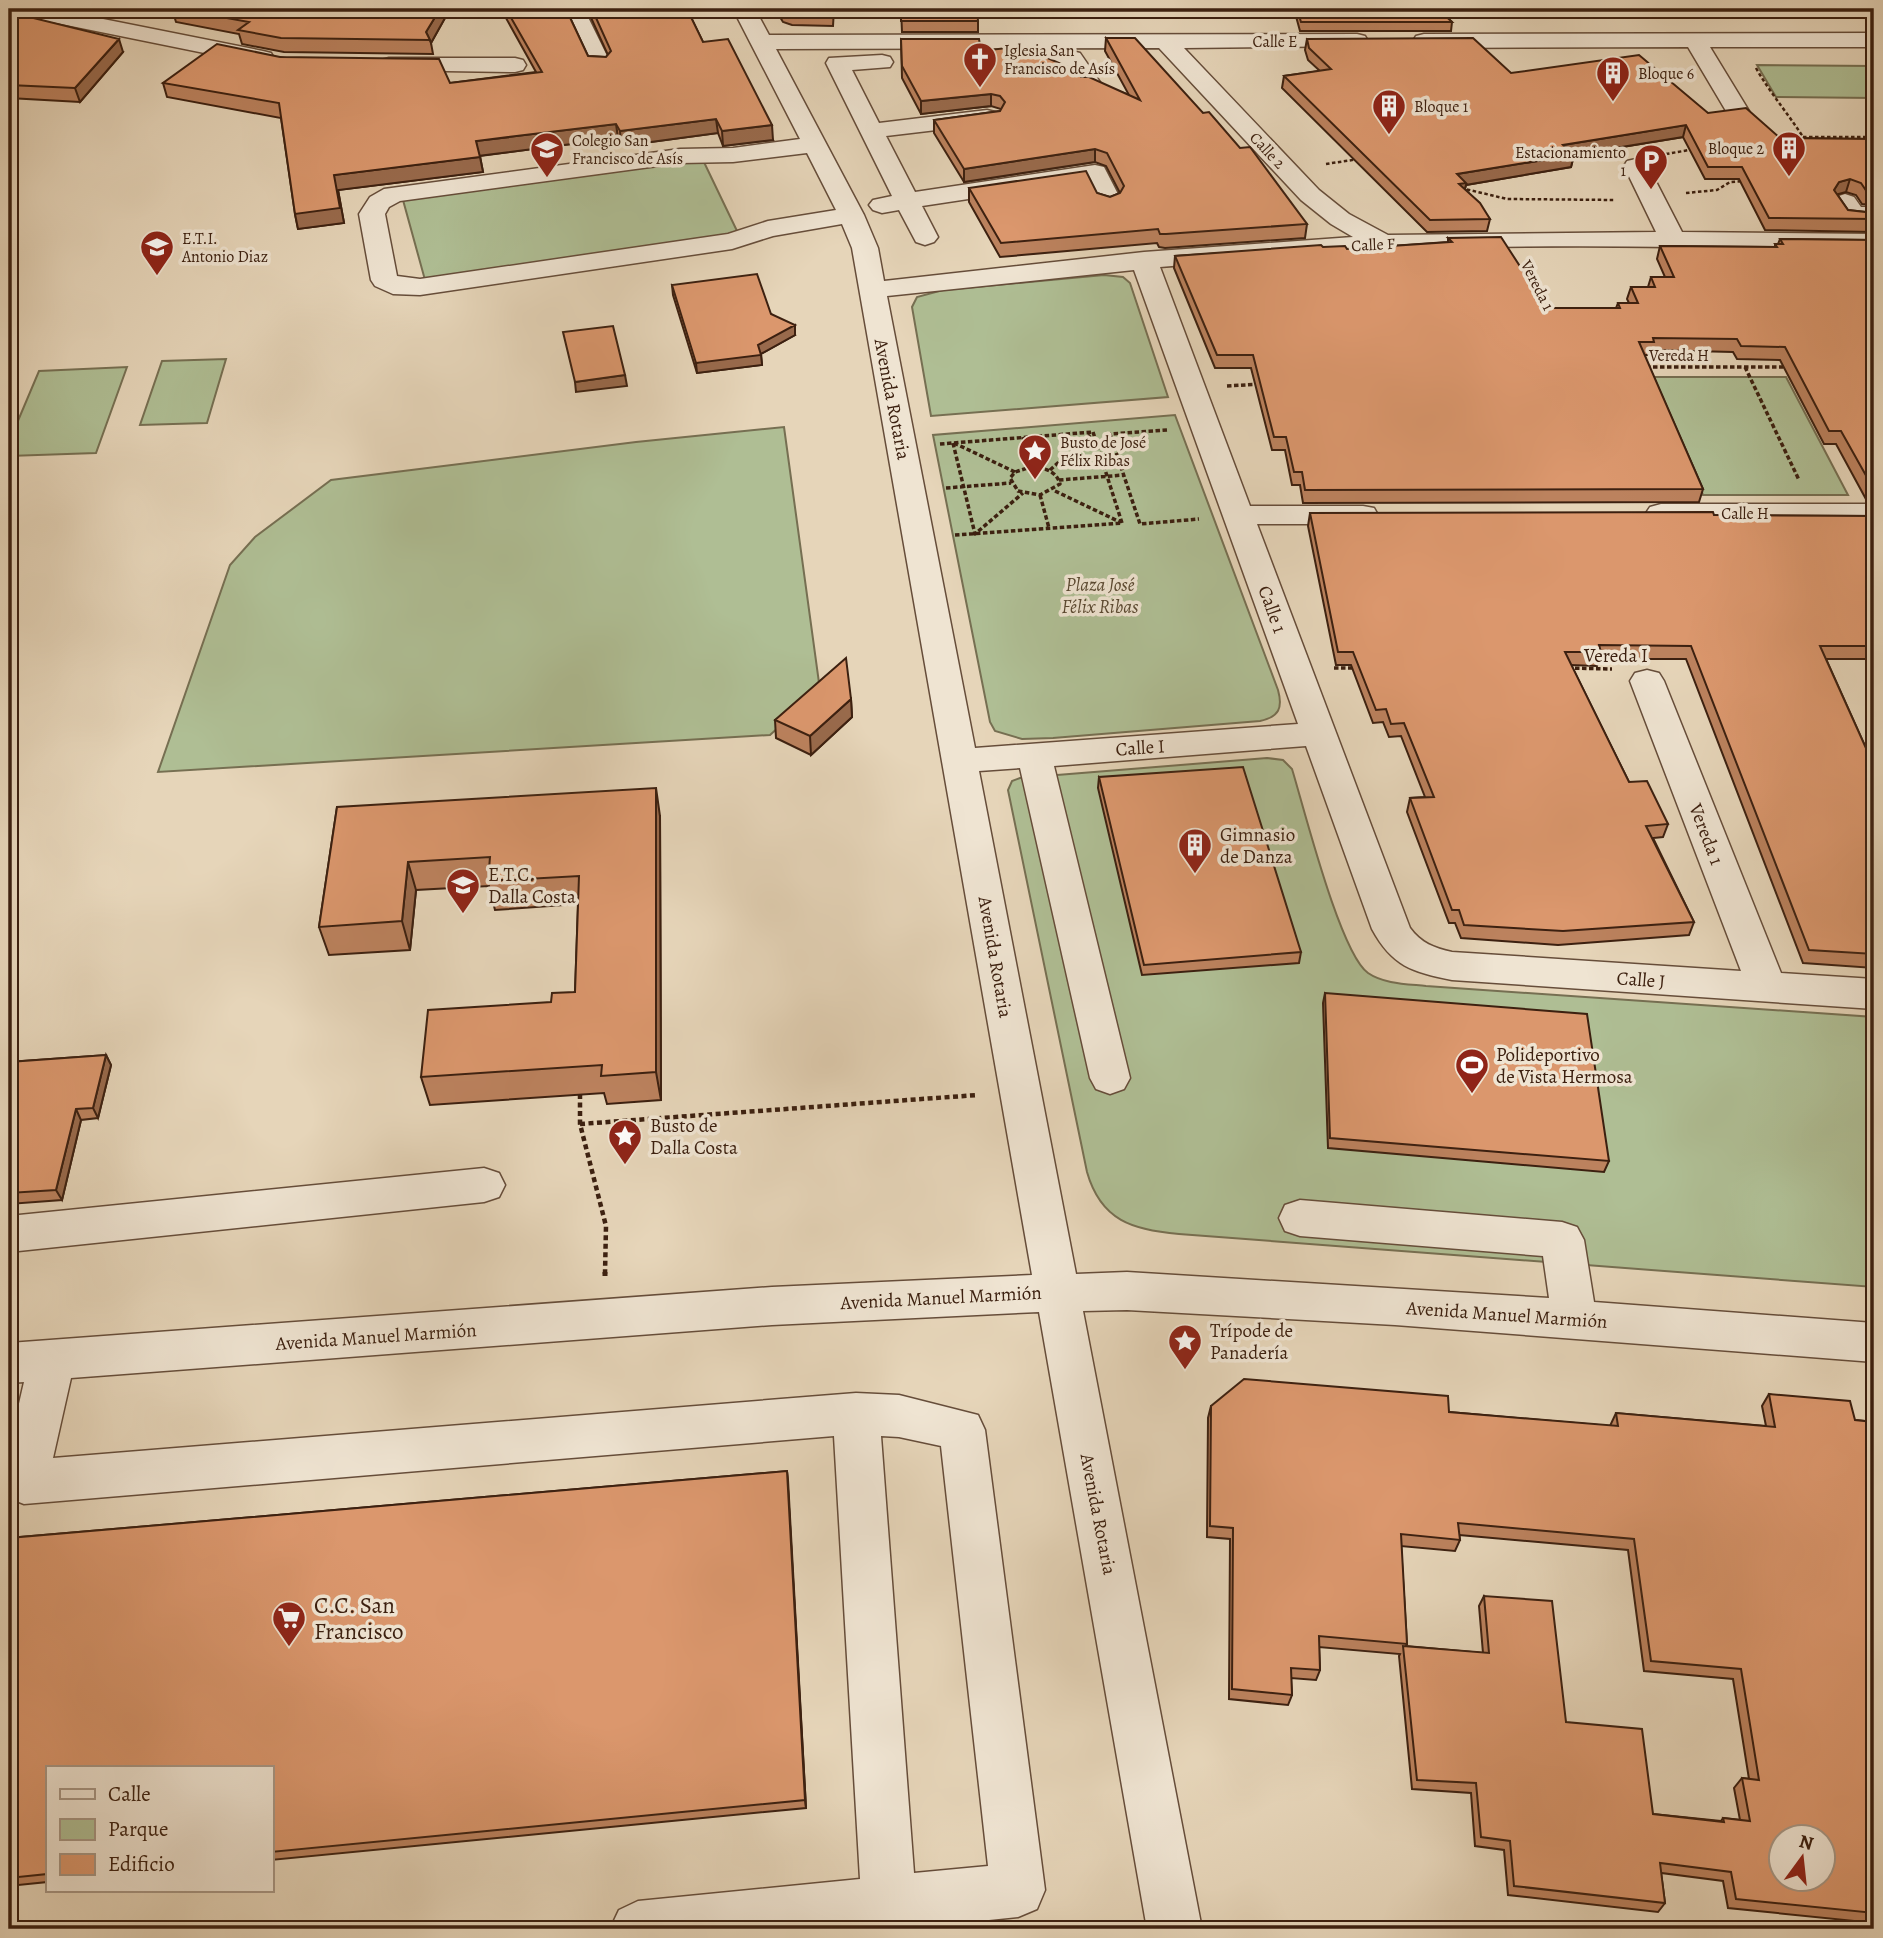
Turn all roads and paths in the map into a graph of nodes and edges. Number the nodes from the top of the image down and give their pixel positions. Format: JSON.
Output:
{"nodes":[{"id":1,"x":22,"y":9,"type":"edge"},
{"id":2,"x":573,"y":9,"type":"edge"},
{"id":3,"x":744,"y":9,"type":"edge"},
{"id":4,"x":155,"y":14,"type":"dead end"},
{"id":5,"x":1508,"y":19,"type":"dead end"},
{"id":6,"x":1253,"y":20,"type":"dead end"},
{"id":7,"x":128,"y":31,"type":"junction"},
{"id":8,"x":1695,"y":40,"type":"junction"},
{"id":9,"x":1739,"y":40,"type":"junction"},
{"id":10,"x":1874,"y":40,"type":"edge"},
{"id":11,"x":1165,"y":41,"type":"junction"},
{"id":12,"x":1260,"y":41,"type":"junction"},
{"id":13,"x":1376,"y":41,"type":"edge"},
{"id":14,"x":1402,"y":41,"type":"edge"},
{"id":15,"x":1519,"y":41,"type":"junction"},
{"id":16,"x":761,"y":42,"type":"junction"},
{"id":17,"x":284,"y":62,"type":"edge"},
{"id":18,"x":600,"y":64,"type":"edge"},
{"id":19,"x":368,"y":65,"type":"edge"},
{"id":20,"x":514,"y":65,"type":"dead end"},
{"id":21,"x":808,"y":69,"type":"junction"},
{"id":22,"x":1088,"y":82,"type":"edge"},
{"id":23,"x":1737,"y":111,"type":"edge"},
{"id":24,"x":991,"y":116,"type":"edge"},
{"id":25,"x":871,"y":131,"type":"junction"},
{"id":26,"x":1803,"y":137,"type":"junction"},
{"id":27,"x":1874,"y":137,"type":"edge"},
{"id":28,"x":1694,"y":143,"type":"edge"},
{"id":29,"x":814,"y":145,"type":"junction"},
{"id":30,"x":1602,"y":146,"type":"edge"},
{"id":31,"x":1775,"y":149,"type":"edge"},
{"id":32,"x":1664,"y":154,"type":"dead end"},
{"id":33,"x":1361,"y":158,"type":"edge"},
{"id":34,"x":1565,"y":159,"type":"edge"},
{"id":35,"x":1636,"y":166,"type":"dead end"},
{"id":36,"x":1287,"y":170,"type":"junction"},
{"id":37,"x":1748,"y":181,"type":"edge"},
{"id":38,"x":1456,"y":187,"type":"edge"},
{"id":39,"x":1652,"y":198,"type":"junction"},
{"id":40,"x":1108,"y":200,"type":"edge"},
{"id":41,"x":907,"y":201,"type":"junction"},
{"id":42,"x":1845,"y":202,"type":"edge"},
{"id":43,"x":850,"y":213,"type":"junction"},
{"id":44,"x":1874,"y":215,"type":"edge"},
{"id":45,"x":925,"y":237,"type":"dead end"},
{"id":46,"x":1515,"y":240,"type":"junction"},
{"id":47,"x":1674,"y":241,"type":"junction"},
{"id":48,"x":1874,"y":242,"type":"edge"},
{"id":49,"x":1383,"y":243,"type":"junction"},
{"id":50,"x":1144,"y":260,"type":"junction"},
{"id":51,"x":873,"y":290,"type":"junction"},
{"id":52,"x":1556,"y":321,"type":"edge"},
{"id":53,"x":1634,"y":367,"type":"edge"},
{"id":54,"x":1745,"y":367,"type":"junction"},
{"id":55,"x":1797,"y":367,"type":"edge"},
{"id":56,"x":1260,"y":384,"type":"edge"},
{"id":57,"x":1191,"y":388,"type":"junction"},
{"id":58,"x":1206,"y":427,"type":"junction"},
{"id":59,"x":1093,"y":432,"type":"junction"},
{"id":60,"x":1023,"y":438,"type":"junction"},
{"id":61,"x":953,"y":443,"type":"junction"},
{"id":62,"x":903,"y":446,"type":"junction"},
{"id":63,"x":1031,"y":467,"type":"junction"},
{"id":64,"x":1050,"y":470,"type":"junction"},
{"id":65,"x":1015,"y":472,"type":"junction"},
{"id":66,"x":1124,"y":475,"type":"junction"},
{"id":67,"x":1107,"y":476,"type":"junction"},
{"id":68,"x":1059,"y":480,"type":"junction"},
{"id":69,"x":1011,"y":483,"type":"junction"},
{"id":70,"x":964,"y":487,"type":"junction"},
{"id":71,"x":911,"y":491,"type":"junction"},
{"id":72,"x":1054,"y":491,"type":"junction"},
{"id":73,"x":1023,"y":493,"type":"junction"},
{"id":74,"x":1040,"y":495,"type":"junction"},
{"id":75,"x":1637,"y":513,"type":"edge"},
{"id":76,"x":1814,"y":513,"type":"junction"},
{"id":77,"x":1390,"y":514,"type":"edge"},
{"id":78,"x":1239,"y":515,"type":"junction"},
{"id":79,"x":1872,"y":516,"type":"edge"},
{"id":80,"x":1122,"y":523,"type":"junction"},
{"id":81,"x":1049,"y":528,"type":"junction"},
{"id":82,"x":975,"y":534,"type":"junction"},
{"id":83,"x":919,"y":538,"type":"junction"},
{"id":84,"x":1295,"y":668,"type":"junction"},
{"id":85,"x":1364,"y":668,"type":"edge"},
{"id":86,"x":1559,"y":668,"type":"edge"},
{"id":87,"x":1614,"y":668,"type":"dead end"},
{"id":88,"x":1647,"y":681,"type":"dead end"},
{"id":89,"x":1320,"y":734,"type":"junction"},
{"id":90,"x":1034,"y":755,"type":"junction"},
{"id":91,"x":960,"y":761,"type":"junction"},
{"id":92,"x":1409,"y":953,"type":"joint"},
{"id":93,"x":1767,"y":988,"type":"junction"},
{"id":94,"x":1874,"y":995,"type":"edge"},
{"id":95,"x":1110,"y":1078,"type":"dead end"},
{"id":96,"x":1021,"y":1092,"type":"junction"},
{"id":97,"x":580,"y":1094,"type":"edge"},
{"id":98,"x":580,"y":1124,"type":"junction"},
{"id":99,"x":484,"y":1185,"type":"dead end"},
{"id":100,"x":1300,"y":1218,"type":"dead end"},
{"id":101,"x":9,"y":1234,"type":"edge"},
{"id":102,"x":1058,"y":1292,"type":"junction"},
{"id":103,"x":603,"y":1319,"type":"junction"},
{"id":104,"x":1574,"y":1319,"type":"junction"},
{"id":105,"x":1874,"y":1342,"type":"edge"},
{"id":106,"x":31,"y":1362,"type":"edge"},
{"id":107,"x":856,"y":1414,"type":"junction"},
{"id":108,"x":889,"y":1904,"type":"junction"},
{"id":109,"x":638,"y":1929,"type":"edge"},
{"id":110,"x":1174,"y":1929,"type":"edge"}],
"edges":[{"from":1,"to":7,"type":"street"},
{"from":2,"to":18,"type":"street"},
{"from":3,"to":16,"type":"street","name":"Avenida Rotaria"},
{"from":4,"to":7,"type":"street"},
{"from":5,"to":15,"type":"street"},
{"from":6,"to":12,"type":"street"},
{"from":7,"to":17,"type":"street"},
{"from":8,"to":9,"type":"street"},
{"from":8,"to":15,"type":"street"},
{"from":8,"to":23,"type":"street"},
{"from":9,"to":10,"type":"street"},
{"from":9,"to":26,"type":"path"},
{"from":11,"to":12,"type":"street","name":"Calle E"},
{"from":11,"to":16,"type":"street","name":"Calle E"},
{"from":11,"to":36,"type":"street","name":"Calle 2"},
{"from":12,"to":13,"type":"street","name":"Calle E"},
{"from":14,"to":15,"type":"street"},
{"from":16,"to":21,"type":"street","name":"Avenida Rotaria"},
{"from":19,"to":20,"type":"street"},
{"from":21,"to":22,"type":"street"},
{"from":21,"to":25,"type":"street"},
{"from":21,"to":29,"type":"street","name":"Avenida Rotaria"},
{"from":24,"to":25,"type":"street"},
{"from":25,"to":41,"type":"street"},
{"from":26,"to":27,"type":"path"},
{"from":26,"to":31,"type":"path"},
{"from":28,"to":32,"type":"path"},
{"from":29,"to":43,"type":"street","name":"Avenida Rotaria"},
{"from":29,"to":43,"type":"street"},
{"from":30,"to":34,"type":"path"},
{"from":33,"to":36,"type":"path"},
{"from":35,"to":39,"type":"street"},
{"from":36,"to":49,"type":"street","name":"Calle 2"},
{"from":37,"to":39,"type":"path"},
{"from":38,"to":39,"type":"path"},
{"from":39,"to":47,"type":"street"},
{"from":40,"to":41,"type":"street"},
{"from":41,"to":43,"type":"street"},
{"from":41,"to":45,"type":"street"},
{"from":42,"to":44,"type":"street"},
{"from":43,"to":51,"type":"street","name":"Avenida Rotaria"},
{"from":46,"to":47,"type":"street","name":"Calle F"},
{"from":46,"to":49,"type":"street","name":"Calle F"},
{"from":46,"to":52,"type":"path","name":"Vereda 1"},
{"from":47,"to":48,"type":"street","name":"Calle F"},
{"from":49,"to":50,"type":"street","name":"Calle F"},
{"from":50,"to":51,"type":"street","name":"Calle F"},
{"from":50,"to":57,"type":"street","name":"Calle 1"},
{"from":51,"to":62,"type":"street","name":"Avenida Rotaria"},
{"from":53,"to":54,"type":"path","name":"Vereda H"},
{"from":54,"to":55,"type":"path","name":"Vereda H"},
{"from":54,"to":76,"type":"path"},
{"from":56,"to":57,"type":"path"},
{"from":57,"to":58,"type":"street","name":"Calle 1"},
{"from":58,"to":66,"type":"path"},
{"from":58,"to":78,"type":"street","name":"Calle 1"},
{"from":59,"to":60,"type":"path"},
{"from":59,"to":64,"type":"path"},
{"from":59,"to":67,"type":"path"},
{"from":60,"to":61,"type":"path"},
{"from":60,"to":63,"type":"path"},
{"from":61,"to":62,"type":"path"},
{"from":61,"to":65,"type":"path"},
{"from":61,"to":70,"type":"path"},
{"from":62,"to":71,"type":"street","name":"Avenida Rotaria"},
{"from":63,"to":64,"type":"path"},
{"from":63,"to":65,"type":"path"},
{"from":64,"to":68,"type":"path"},
{"from":65,"to":69,"type":"path"},
{"from":66,"to":67,"type":"path"},
{"from":66,"to":78,"type":"path"},
{"from":67,"to":68,"type":"path"},
{"from":67,"to":80,"type":"path"},
{"from":68,"to":72,"type":"path"},
{"from":69,"to":70,"type":"path"},
{"from":69,"to":73,"type":"path"},
{"from":70,"to":71,"type":"path"},
{"from":70,"to":82,"type":"path"},
{"from":71,"to":83,"type":"street","name":"Avenida Rotaria"},
{"from":72,"to":74,"type":"path"},
{"from":72,"to":80,"type":"path"},
{"from":73,"to":74,"type":"path"},
{"from":73,"to":82,"type":"path"},
{"from":74,"to":81,"type":"path"},
{"from":75,"to":76,"type":"street","name":"Calle H"},
{"from":76,"to":79,"type":"street","name":"Calle H"},
{"from":77,"to":78,"type":"street"},
{"from":78,"to":84,"type":"street","name":"Calle 1"},
{"from":80,"to":81,"type":"path"},
{"from":81,"to":82,"type":"path"},
{"from":82,"to":83,"type":"path"},
{"from":83,"to":91,"type":"street","name":"Avenida Rotaria"},
{"from":84,"to":85,"type":"path"},
{"from":84,"to":89,"type":"street","name":"Calle 1"},
{"from":86,"to":87,"type":"path","name":"Vereda I"},
{"from":88,"to":93,"type":"street","name":"Vereda 1"},
{"from":89,"to":90,"type":"street","name":"Calle I"},
{"from":89,"to":92,"type":"street","name":"Calle 1"},
{"from":90,"to":91,"type":"street","name":"Calle I"},
{"from":90,"to":95,"type":"street"},
{"from":91,"to":96,"type":"street","name":"Avenida Rotaria"},
{"from":92,"to":93,"type":"street","name":"Calle J"},
{"from":93,"to":94,"type":"street","name":"Calle J"},
{"from":96,"to":98,"type":"path"},
{"from":96,"to":102,"type":"street","name":"Avenida Rotaria"},
{"from":97,"to":98,"type":"path"},
{"from":98,"to":103,"type":"path"},
{"from":99,"to":101,"type":"street"},
{"from":100,"to":104,"type":"street"},
{"from":102,"to":103,"type":"street","name":"Avenida Manuel Marmión"},
{"from":102,"to":104,"type":"street","name":"Avenida Manuel Marmión"},
{"from":102,"to":110,"type":"street","name":"Avenida Rotaria"},
{"from":103,"to":106,"type":"street","name":"Avenida Manuel Marmión"},
{"from":104,"to":105,"type":"street","name":"Avenida Manuel Marmión"},
{"from":106,"to":107,"type":"street"},
{"from":107,"to":108,"type":"street"},
{"from":107,"to":108,"type":"street"},
{"from":108,"to":109,"type":"street"}]}
